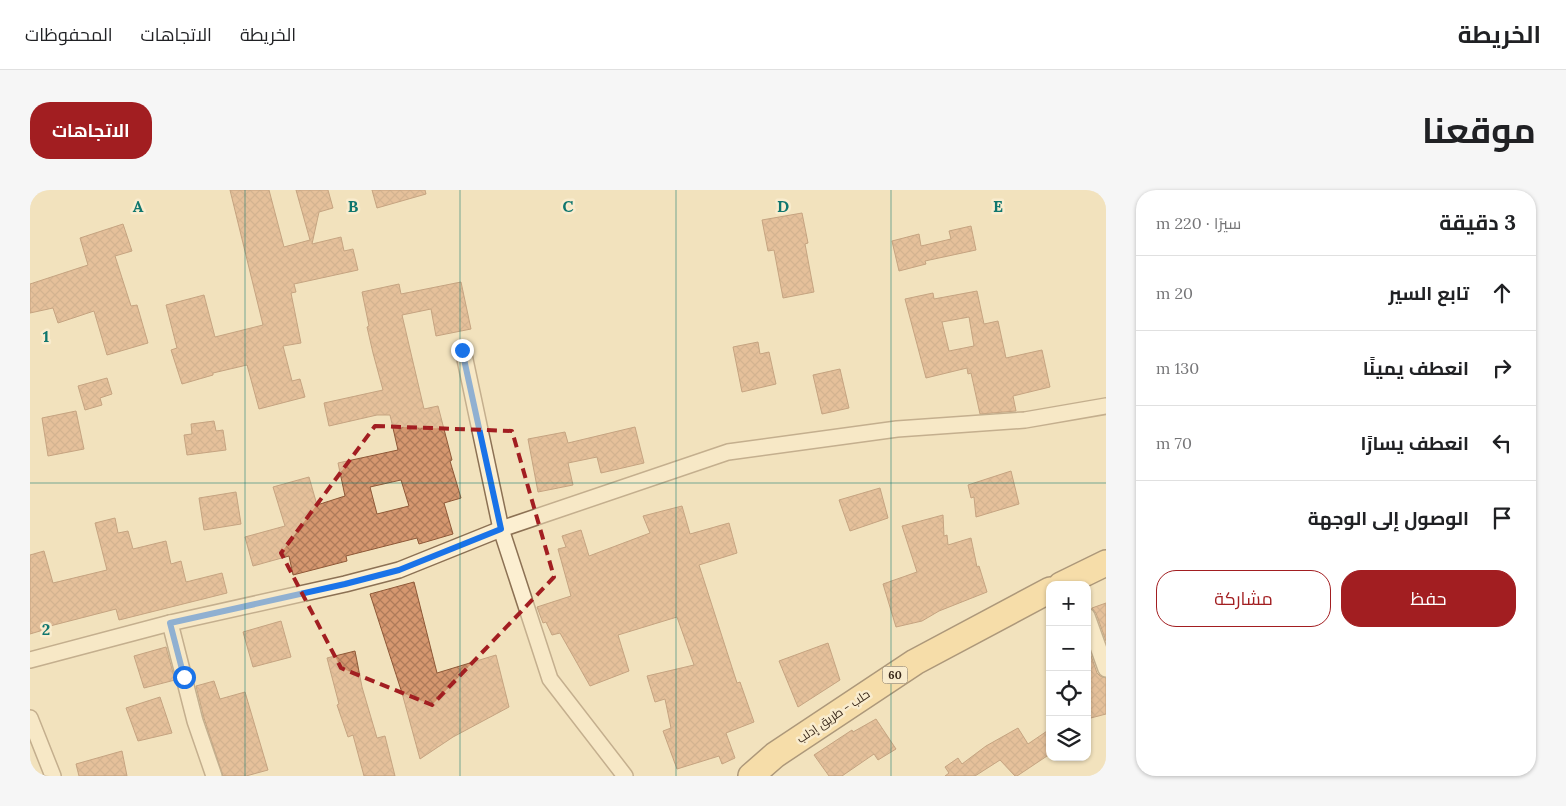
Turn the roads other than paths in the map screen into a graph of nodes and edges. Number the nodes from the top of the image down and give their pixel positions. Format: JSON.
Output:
{"nodes":[{"id":1,"x":462,"y":350,"type":"dead end"},
{"id":2,"x":1106,"y":406,"type":"edge"},
{"id":3,"x":501,"y":529,"type":"junction"},
{"id":4,"x":1106,"y":563,"type":"edge"},
{"id":5,"x":1072,"y":581,"type":"edge"},
{"id":6,"x":1046,"y":592,"type":"edge"},
{"id":7,"x":170,"y":623,"type":"junction"},
{"id":8,"x":1091,"y":626,"type":"edge"},
{"id":9,"x":30,"y":660,"type":"edge"},
{"id":10,"x":1106,"y":669,"type":"edge"},
{"id":11,"x":30,"y":718,"type":"edge"},
{"id":12,"x":53,"y":776,"type":"edge"},
{"id":13,"x":214,"y":776,"type":"edge"},
{"id":14,"x":625,"y":776,"type":"edge"},
{"id":15,"x":751,"y":776,"type":"edge"}],
"edges":[{"from":1,"to":3,"type":"street"},
{"from":2,"to":3,"type":"street"},
{"from":3,"to":7,"type":"street"},
{"from":3,"to":14,"type":"street"},
{"from":4,"to":5,"type":"main road"},
{"from":6,"to":15,"type":"main road","name":"حلب - طريق إدلب","number":"60"},
{"from":7,"to":9,"type":"street"},
{"from":7,"to":13,"type":"street"},
{"from":8,"to":10,"type":"street"},
{"from":11,"to":12,"type":"street"}]}
